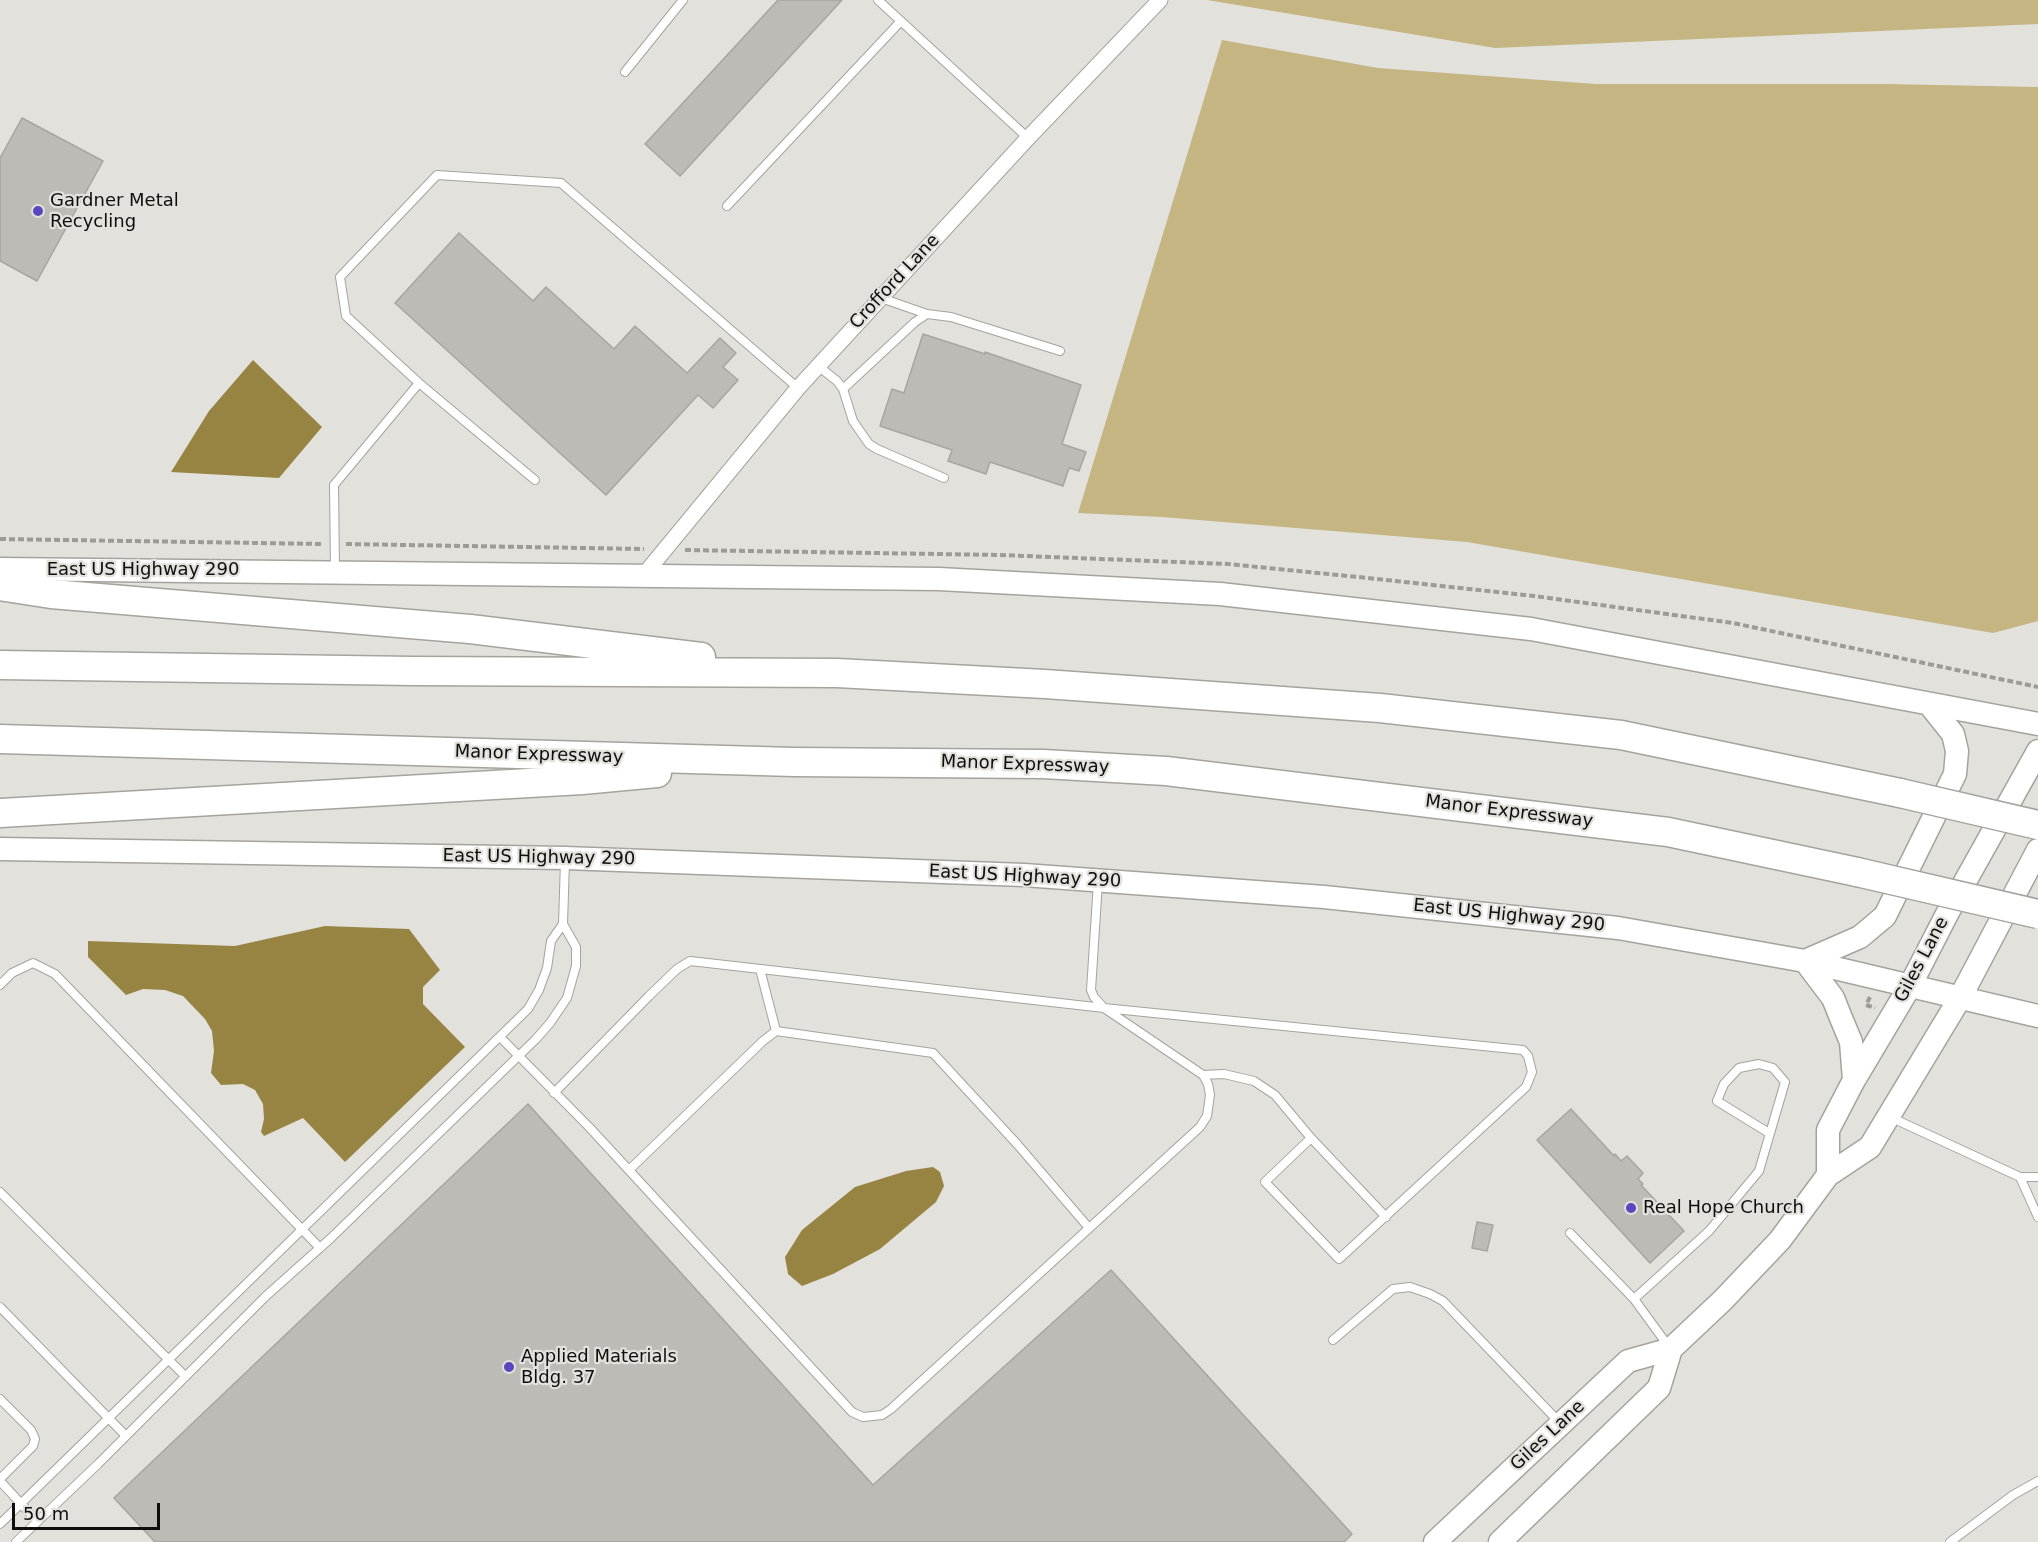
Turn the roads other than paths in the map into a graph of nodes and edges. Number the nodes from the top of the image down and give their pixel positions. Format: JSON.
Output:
{"nodes":[{"id":1,"x":683,"y":0,"type":"edge"},
{"id":2,"x":878,"y":0,"type":"edge"},
{"id":3,"x":1160,"y":0,"type":"edge"},
{"id":4,"x":901,"y":21,"type":"junction"},
{"id":5,"x":625,"y":72,"type":"dead end"},
{"id":6,"x":1028,"y":138,"type":"junction"},
{"id":7,"x":727,"y":206,"type":"dead end"},
{"id":8,"x":881,"y":298,"type":"junction"},
{"id":9,"x":927,"y":315,"type":"junction"},
{"id":10,"x":1060,"y":351,"type":"dead end"},
{"id":11,"x":818,"y":366,"type":"junction"},
{"id":12,"x":419,"y":383,"type":"junction"},
{"id":13,"x":798,"y":388,"type":"junction"},
{"id":14,"x":843,"y":389,"type":"junction"},
{"id":15,"x":944,"y":478,"type":"dead end"},
{"id":16,"x":535,"y":480,"type":"dead end"},
{"id":17,"x":0,"y":569,"type":"edge"},
{"id":18,"x":336,"y":572,"type":"junction"},
{"id":19,"x":644,"y":576,"type":"junction"},
{"id":20,"x":0,"y":586,"type":"edge"},
{"id":21,"x":0,"y":665,"type":"edge"},
{"id":22,"x":837,"y":673,"type":"junction"},
{"id":23,"x":1929,"y":704,"type":"junction"},
{"id":24,"x":2038,"y":724,"type":"edge"},
{"id":25,"x":0,"y":740,"type":"edge"},
{"id":26,"x":2038,"y":751,"type":"edge"},
{"id":27,"x":794,"y":762,"type":"junction"},
{"id":28,"x":0,"y":813,"type":"edge"},
{"id":29,"x":2038,"y":825,"type":"edge"},
{"id":30,"x":0,"y":849,"type":"edge"},
{"id":31,"x":2038,"y":850,"type":"edge"},
{"id":32,"x":565,"y":858,"type":"junction"},
{"id":33,"x":1098,"y":880,"type":"junction"},
{"id":34,"x":2038,"y":914,"type":"edge"},
{"id":35,"x":563,"y":924,"type":"junction"},
{"id":36,"x":1805,"y":961,"type":"junction"},
{"id":37,"x":760,"y":969,"type":"junction"},
{"id":38,"x":0,"y":985,"type":"edge"},
{"id":39,"x":1910,"y":986,"type":"junction"},
{"id":40,"x":1960,"y":998,"type":"junction"},
{"id":41,"x":1104,"y":1008,"type":"junction"},
{"id":42,"x":2038,"y":1016,"type":"edge"},
{"id":43,"x":776,"y":1031,"type":"junction"},
{"id":44,"x":500,"y":1037,"type":"junction"},
{"id":45,"x":518,"y":1057,"type":"junction"},
{"id":46,"x":1203,"y":1076,"type":"junction"},
{"id":47,"x":1854,"y":1080,"type":"junction"},
{"id":48,"x":554,"y":1093,"type":"junction"},
{"id":49,"x":1889,"y":1116,"type":"junction"},
{"id":50,"x":1770,"y":1133,"type":"junction"},
{"id":51,"x":1311,"y":1138,"type":"junction"},
{"id":52,"x":629,"y":1170,"type":"junction"},
{"id":53,"x":1828,"y":1175,"type":"junction"},
{"id":54,"x":2020,"y":1177,"type":"junction"},
{"id":55,"x":2038,"y":1177,"type":"edge"},
{"id":56,"x":0,"y":1192,"type":"edge"},
{"id":57,"x":1386,"y":1217,"type":"junction"},
{"id":58,"x":2038,"y":1217,"type":"edge"},
{"id":59,"x":1089,"y":1228,"type":"junction"},
{"id":60,"x":301,"y":1229,"type":"junction"},
{"id":61,"x":1570,"y":1233,"type":"dead end"},
{"id":62,"x":320,"y":1248,"type":"junction"},
{"id":63,"x":1634,"y":1299,"type":"junction"},
{"id":64,"x":0,"y":1307,"type":"edge"},
{"id":65,"x":1333,"y":1340,"type":"dead end"},
{"id":66,"x":1671,"y":1349,"type":"junction"},
{"id":67,"x":168,"y":1358,"type":"junction"},
{"id":68,"x":185,"y":1376,"type":"junction"},
{"id":69,"x":0,"y":1399,"type":"edge"},
{"id":70,"x":108,"y":1418,"type":"junction"},
{"id":71,"x":1561,"y":1424,"type":"junction"},
{"id":72,"x":126,"y":1436,"type":"junction"},
{"id":73,"x":0,"y":1480,"type":"edge"},
{"id":74,"x":2038,"y":1481,"type":"edge"},
{"id":75,"x":22,"y":1503,"type":"junction"},
{"id":76,"x":37,"y":1521,"type":"junction"},
{"id":77,"x":0,"y":1524,"type":"edge"},
{"id":78,"x":16,"y":1542,"type":"edge"},
{"id":79,"x":1435,"y":1542,"type":"edge"},
{"id":80,"x":1500,"y":1542,"type":"edge"},
{"id":81,"x":1950,"y":1542,"type":"edge"}],
"edges":[{"from":1,"to":5,"type":"lane"},
{"from":2,"to":4,"type":"lane"},
{"from":3,"to":6,"type":"street","name":"Crofford Lane"},
{"from":4,"to":6,"type":"lane"},
{"from":4,"to":7,"type":"lane"},
{"from":6,"to":8,"type":"street","name":"Crofford Lane"},
{"from":8,"to":9,"type":"lane"},
{"from":8,"to":11,"type":"street","name":"Crofford Lane"},
{"from":9,"to":10,"type":"lane"},
{"from":9,"to":14,"type":"lane"},
{"from":11,"to":13,"type":"street","name":"Crofford Lane"},
{"from":11,"to":14,"type":"lane"},
{"from":12,"to":13,"type":"lane"},
{"from":12,"to":16,"type":"lane"},
{"from":12,"to":18,"type":"lane"},
{"from":13,"to":19,"type":"street","name":"Crofford Lane"},
{"from":14,"to":15,"type":"lane"},
{"from":17,"to":18,"type":"main road","name":"East US Highway 290"},
{"from":18,"to":19,"type":"main road","name":"East US Highway 290"},
{"from":19,"to":23,"type":"main road","name":"East US Highway 290"},
{"from":20,"to":22,"type":"highway"},
{"from":21,"to":22,"type":"highway"},
{"from":22,"to":29,"type":"highway","bridge":true},
{"from":23,"to":24,"type":"main road","name":"East US Highway 290"},
{"from":23,"to":36,"type":"main road"},
{"from":25,"to":27,"type":"highway","name":"Manor Expressway"},
{"from":26,"to":39,"type":"main road","name":"Giles Lane"},
{"from":27,"to":28,"type":"highway"},
{"from":27,"to":34,"type":"highway","name":"Manor Expressway","bridge":true},
{"from":30,"to":32,"type":"main road","name":"East US Highway 290"},
{"from":31,"to":40,"type":"main road","name":"Giles Lane"},
{"from":32,"to":33,"type":"main road","name":"East US Highway 290"},
{"from":32,"to":35,"type":"lane"},
{"from":33,"to":36,"type":"main road","name":"East US Highway 290"},
{"from":33,"to":41,"type":"lane"},
{"from":35,"to":44,"type":"lane"},
{"from":35,"to":45,"type":"lane"},
{"from":36,"to":39,"type":"main road","name":"East US Highway 290"},
{"from":36,"to":47,"type":"main road"},
{"from":37,"to":41,"type":"lane"},
{"from":37,"to":43,"type":"lane"},
{"from":37,"to":48,"type":"lane"},
{"from":38,"to":60,"type":"lane"},
{"from":39,"to":40,"type":"main road","name":"East US Highway 290"},
{"from":39,"to":47,"type":"main road","name":"Giles Lane"},
{"from":40,"to":42,"type":"main road","name":"East US Highway 290"},
{"from":40,"to":49,"type":"main road","name":"Giles Lane"},
{"from":41,"to":46,"type":"lane"},
{"from":41,"to":57,"type":"lane"},
{"from":43,"to":52,"type":"lane"},
{"from":43,"to":59,"type":"lane"},
{"from":44,"to":45,"type":"lane"},
{"from":44,"to":60,"type":"lane"},
{"from":45,"to":48,"type":"lane"},
{"from":45,"to":62,"type":"lane"},
{"from":46,"to":51,"type":"lane"},
{"from":46,"to":59,"type":"lane"},
{"from":47,"to":53,"type":"main road","name":"Giles Lane"},
{"from":48,"to":52,"type":"lane"},
{"from":49,"to":53,"type":"main road","name":"Giles Lane"},
{"from":49,"to":54,"type":"lane"},
{"from":50,"to":50,"type":"lane"},
{"from":50,"to":63,"type":"lane"},
{"from":51,"to":57,"type":"lane"},
{"from":51,"to":57,"type":"lane"},
{"from":52,"to":59,"type":"lane"},
{"from":53,"to":66,"type":"main road","name":"Giles Lane"},
{"from":54,"to":55,"type":"lane"},
{"from":54,"to":58,"type":"lane"},
{"from":56,"to":67,"type":"lane"},
{"from":60,"to":62,"type":"lane"},
{"from":60,"to":67,"type":"lane"},
{"from":61,"to":63,"type":"lane"},
{"from":62,"to":68,"type":"lane"},
{"from":63,"to":66,"type":"lane"},
{"from":64,"to":70,"type":"lane"},
{"from":65,"to":71,"type":"lane"},
{"from":66,"to":71,"type":"main road","name":"Giles Lane"},
{"from":66,"to":80,"type":"main road","name":"Giles Lane"},
{"from":67,"to":68,"type":"lane"},
{"from":67,"to":70,"type":"lane"},
{"from":68,"to":72,"type":"lane"},
{"from":69,"to":73,"type":"lane"},
{"from":70,"to":72,"type":"lane"},
{"from":70,"to":75,"type":"lane"},
{"from":71,"to":79,"type":"main road","name":"Giles Lane"},
{"from":72,"to":76,"type":"lane"},
{"from":73,"to":75,"type":"lane"},
{"from":74,"to":81,"type":"lane"},
{"from":75,"to":76,"type":"lane"},
{"from":75,"to":77,"type":"lane"},
{"from":76,"to":78,"type":"lane"}]}
